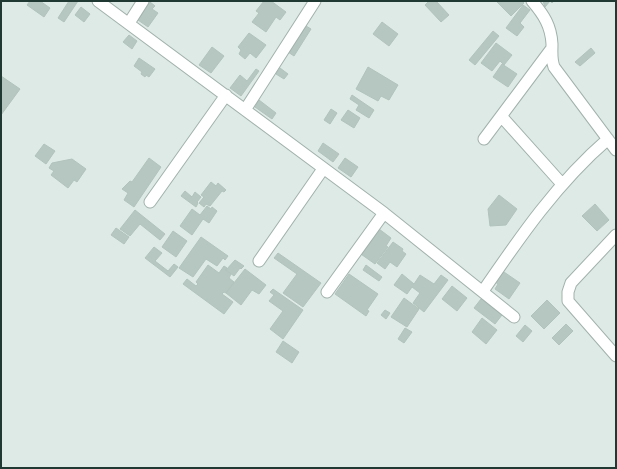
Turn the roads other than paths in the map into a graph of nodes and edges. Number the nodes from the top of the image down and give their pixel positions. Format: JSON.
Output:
{"nodes":[{"id":1,"x":98,"y":1,"type":"edge"},
{"id":2,"x":143,"y":1,"type":"edge"},
{"id":3,"x":315,"y":1,"type":"edge"},
{"id":4,"x":532,"y":1,"type":"edge"},
{"id":5,"x":129,"y":23,"type":"junction"},
{"id":6,"x":552,"y":48,"type":"junction"},
{"id":7,"x":226,"y":95,"type":"junction"},
{"id":8,"x":245,"y":110,"type":"junction"},
{"id":9,"x":501,"y":116,"type":"junction"},
{"id":10,"x":484,"y":139,"type":"dead end"},
{"id":11,"x":608,"y":139,"type":"junction"},
{"id":12,"x":616,"y":150,"type":"edge"},
{"id":13,"x":323,"y":169,"type":"junction"},
{"id":14,"x":562,"y":184,"type":"junction"},
{"id":15,"x":150,"y":202,"type":"dead end"},
{"id":16,"x":384,"y":213,"type":"junction"},
{"id":17,"x":616,"y":235,"type":"edge"},
{"id":18,"x":259,"y":261,"type":"dead end"},
{"id":19,"x":483,"y":291,"type":"junction"},
{"id":20,"x":327,"y":292,"type":"dead end"},
{"id":21,"x":514,"y":317,"type":"dead end"},
{"id":22,"x":616,"y":356,"type":"edge"}],
"edges":[{"from":1,"to":5,"type":"street"},
{"from":2,"to":5,"type":"street"},
{"from":3,"to":8,"type":"street"},
{"from":4,"to":6,"type":"street"},
{"from":5,"to":7,"type":"street"},
{"from":6,"to":9,"type":"street"},
{"from":6,"to":11,"type":"street"},
{"from":7,"to":8,"type":"street"},
{"from":7,"to":15,"type":"street"},
{"from":8,"to":13,"type":"street"},
{"from":9,"to":10,"type":"street"},
{"from":9,"to":14,"type":"street"},
{"from":11,"to":12,"type":"street"},
{"from":11,"to":14,"type":"street"},
{"from":13,"to":16,"type":"street"},
{"from":13,"to":18,"type":"street"},
{"from":14,"to":19,"type":"street"},
{"from":16,"to":19,"type":"street"},
{"from":16,"to":20,"type":"street"},
{"from":17,"to":22,"type":"street"},
{"from":19,"to":21,"type":"street"}]}
